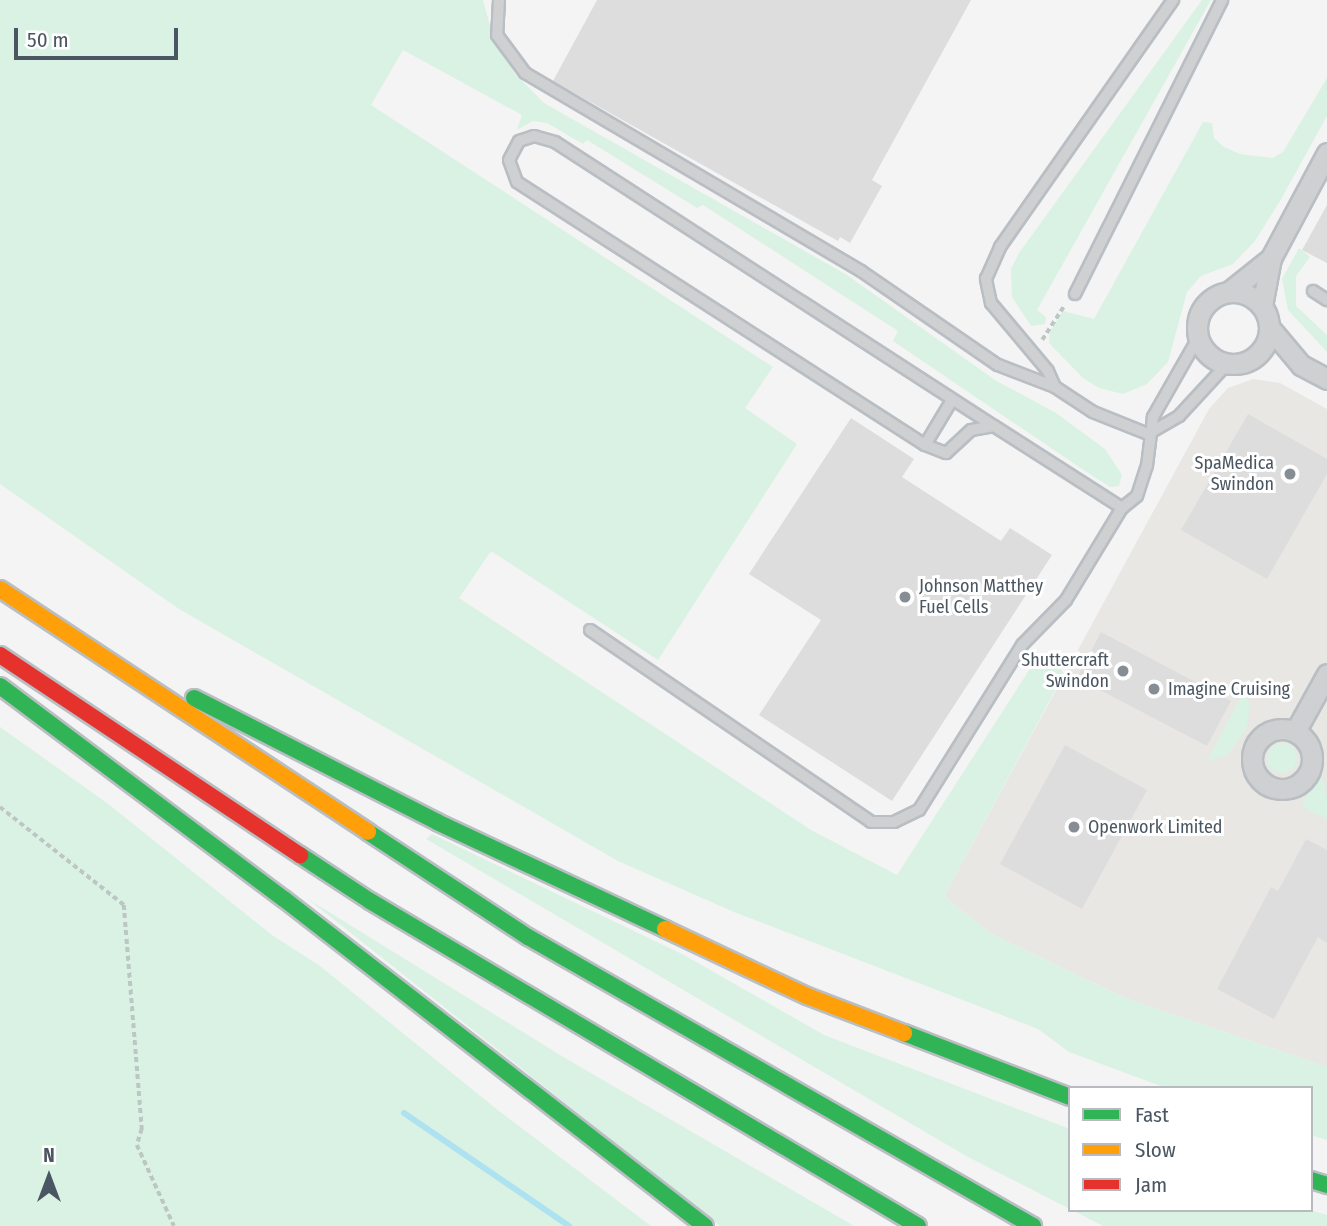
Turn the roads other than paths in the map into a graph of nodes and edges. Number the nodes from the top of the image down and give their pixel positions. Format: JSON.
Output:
{"nodes":[{"id":1,"x":499,"y":0,"type":"edge"},
{"id":2,"x":1173,"y":0,"type":"edge"},
{"id":3,"x":1222,"y":0,"type":"edge"},
{"id":4,"x":1327,"y":153,"type":"edge"},
{"id":5,"x":1271,"y":258,"type":"junction"},
{"id":6,"x":1230,"y":291,"type":"junction"},
{"id":7,"x":1312,"y":291,"type":"dead end"},
{"id":8,"x":1075,"y":294,"type":"road end"},
{"id":9,"x":1327,"y":300,"type":"edge"},
{"id":10,"x":1262,"y":306,"type":"junction"},
{"id":11,"x":1269,"y":327,"type":"junction"},
{"id":12,"x":1198,"y":338,"type":"junction"},
{"id":13,"x":1251,"y":360,"type":"junction"},
{"id":14,"x":1227,"y":364,"type":"junction"},
{"id":15,"x":1301,"y":366,"type":"junction"},
{"id":16,"x":1327,"y":379,"type":"edge"},
{"id":17,"x":1055,"y":387,"type":"junction"},
{"id":18,"x":952,"y":400,"type":"junction"},
{"id":19,"x":994,"y":426,"type":"junction"},
{"id":20,"x":1148,"y":434,"type":"junction"},
{"id":21,"x":925,"y":445,"type":"junction"},
{"id":22,"x":1122,"y":508,"type":"junction"},
{"id":23,"x":0,"y":589,"type":"edge"},
{"id":24,"x":58,"y":629,"type":"junction"},
{"id":25,"x":590,"y":630,"type":"dead end"},
{"id":26,"x":0,"y":655,"type":"edge"},
{"id":27,"x":1327,"y":674,"type":"edge"},
{"id":28,"x":0,"y":686,"type":"edge"},
{"id":29,"x":1296,"y":732,"type":"dead end"},
{"id":30,"x":1068,"y":1096,"type":"edge"},
{"id":31,"x":705,"y":1226,"type":"edge"},
{"id":32,"x":918,"y":1226,"type":"edge"},
{"id":33,"x":1033,"y":1226,"type":"edge"}],
"edges":[{"from":1,"to":17,"type":"lane"},
{"from":2,"to":17,"type":"lane"},
{"from":3,"to":8,"type":"lane"},
{"from":4,"to":5,"type":"street"},
{"from":5,"to":6,"type":"street"},
{"from":5,"to":10,"type":"street"},
{"from":6,"to":10,"type":"street"},
{"from":6,"to":12,"type":"street"},
{"from":7,"to":9,"type":"lane"},
{"from":10,"to":11,"type":"street"},
{"from":11,"to":13,"type":"street"},
{"from":11,"to":15,"type":"street"},
{"from":12,"to":14,"type":"street"},
{"from":12,"to":20,"type":"lane"},
{"from":13,"to":14,"type":"street"},
{"from":13,"to":15,"type":"street"},
{"from":14,"to":20,"type":"lane"},
{"from":15,"to":16,"type":"street"},
{"from":17,"to":20,"type":"lane"},
{"from":18,"to":19,"type":"lane"},
{"from":18,"to":21,"type":"lane"},
{"from":18,"to":21,"type":"lane"},
{"from":19,"to":21,"type":"lane"},
{"from":19,"to":22,"type":"lane"},
{"from":20,"to":22,"type":"lane"},
{"from":22,"to":25,"type":"lane"},
{"from":23,"to":24,"type":"highway"},
{"from":24,"to":30,"type":"highway"},
{"from":24,"to":33,"type":"highway"},
{"from":26,"to":32,"type":"highway"},
{"from":27,"to":29,"type":"street"},
{"from":28,"to":31,"type":"highway"}]}
